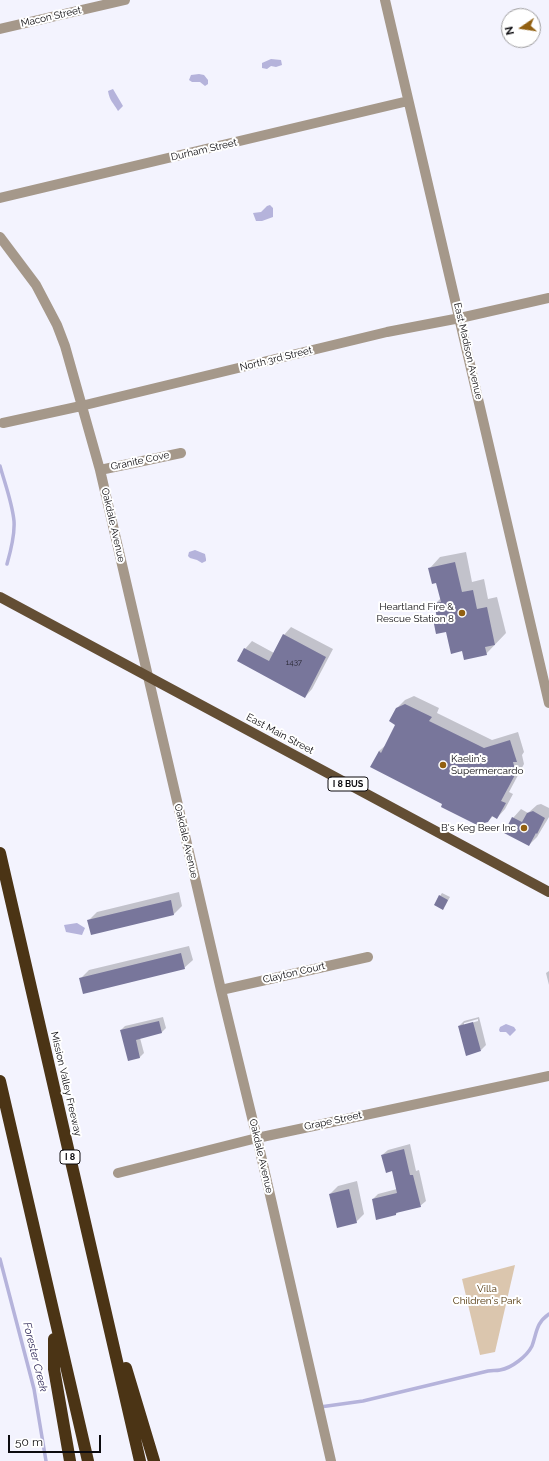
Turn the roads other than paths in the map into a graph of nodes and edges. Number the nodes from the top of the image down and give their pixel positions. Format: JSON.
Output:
{"nodes":[{"id":1,"x":125,"y":0,"type":"edge"},
{"id":2,"x":385,"y":0,"type":"edge"},
{"id":3,"x":0,"y":29,"type":"edge"},
{"id":4,"x":408,"y":102,"type":"junction"},
{"id":5,"x":0,"y":198,"type":"edge"},
{"id":6,"x":0,"y":237,"type":"edge"},
{"id":7,"x":549,"y":298,"type":"edge"},
{"id":8,"x":460,"y":318,"type":"junction"},
{"id":9,"x":81,"y":406,"type":"junction"},
{"id":10,"x":3,"y":423,"type":"dead end"},
{"id":11,"x":181,"y":452,"type":"dead end"},
{"id":12,"x":100,"y":470,"type":"junction"},
{"id":13,"x":0,"y":597,"type":"edge"},
{"id":14,"x":147,"y":676,"type":"junction"},
{"id":15,"x":549,"y":703,"type":"edge"},
{"id":16,"x":0,"y":853,"type":"edge"},
{"id":17,"x":549,"y":892,"type":"edge"},
{"id":18,"x":368,"y":957,"type":"dead end"},
{"id":19,"x":220,"y":990,"type":"junction"},
{"id":20,"x":549,"y":1076,"type":"edge"},
{"id":21,"x":0,"y":1081,"type":"edge"},
{"id":22,"x":258,"y":1138,"type":"junction"},
{"id":23,"x":118,"y":1173,"type":"dead end"},
{"id":24,"x":98,"y":1279,"type":"junction"},
{"id":25,"x":54,"y":1318,"type":"junction"},
{"id":26,"x":70,"y":1461,"type":"edge"},
{"id":27,"x":88,"y":1461,"type":"edge"},
{"id":28,"x":140,"y":1461,"type":"edge"},
{"id":29,"x":154,"y":1461,"type":"edge"},
{"id":30,"x":331,"y":1461,"type":"edge"}],
"edges":[{"from":1,"to":3,"type":"street","name":"Macon Street"},
{"from":2,"to":4,"type":"street","name":"East Madison Avenue"},
{"from":4,"to":5,"type":"street","name":"Durham Street"},
{"from":4,"to":8,"type":"street","name":"East Madison Avenue"},
{"from":6,"to":9,"type":"street","name":"Oakdale Avenue"},
{"from":7,"to":8,"type":"street","name":"North 3rd Street"},
{"from":8,"to":9,"type":"street","name":"North 3rd Street"},
{"from":8,"to":15,"type":"street","name":"East Madison Avenue"},
{"from":9,"to":10,"type":"street","name":"North 3rd Street"},
{"from":9,"to":12,"type":"street","name":"Oakdale Avenue"},
{"from":11,"to":12,"type":"street","name":"Granite Cove"},
{"from":12,"to":14,"type":"street","name":"Oakdale Avenue"},
{"from":13,"to":14,"type":"main road","name":"East Main Street","number":"I 8 BUS"},
{"from":14,"to":17,"type":"main road","name":"East Main Street","number":"I 8 BUS"},
{"from":14,"to":19,"type":"street","name":"Oakdale Avenue"},
{"from":16,"to":24,"type":"highway","name":"Mission Valley Freeway","number":"I 8"},
{"from":18,"to":19,"type":"street","name":"Clayton Court"},
{"from":19,"to":22,"type":"street","name":"Oakdale Avenue"},
{"from":20,"to":22,"type":"street","name":"Grape Street"},
{"from":21,"to":25,"type":"highway"},
{"from":22,"to":23,"type":"street","name":"Grape Street"},
{"from":22,"to":30,"type":"street","name":"Oakdale Avenue"},
{"from":24,"to":28,"type":"highway","name":"Mission Valley Freeway","number":"I 8"},
{"from":24,"to":29,"type":"highway"},
{"from":25,"to":26,"type":"highway"},
{"from":25,"to":27,"type":"highway"}]}
